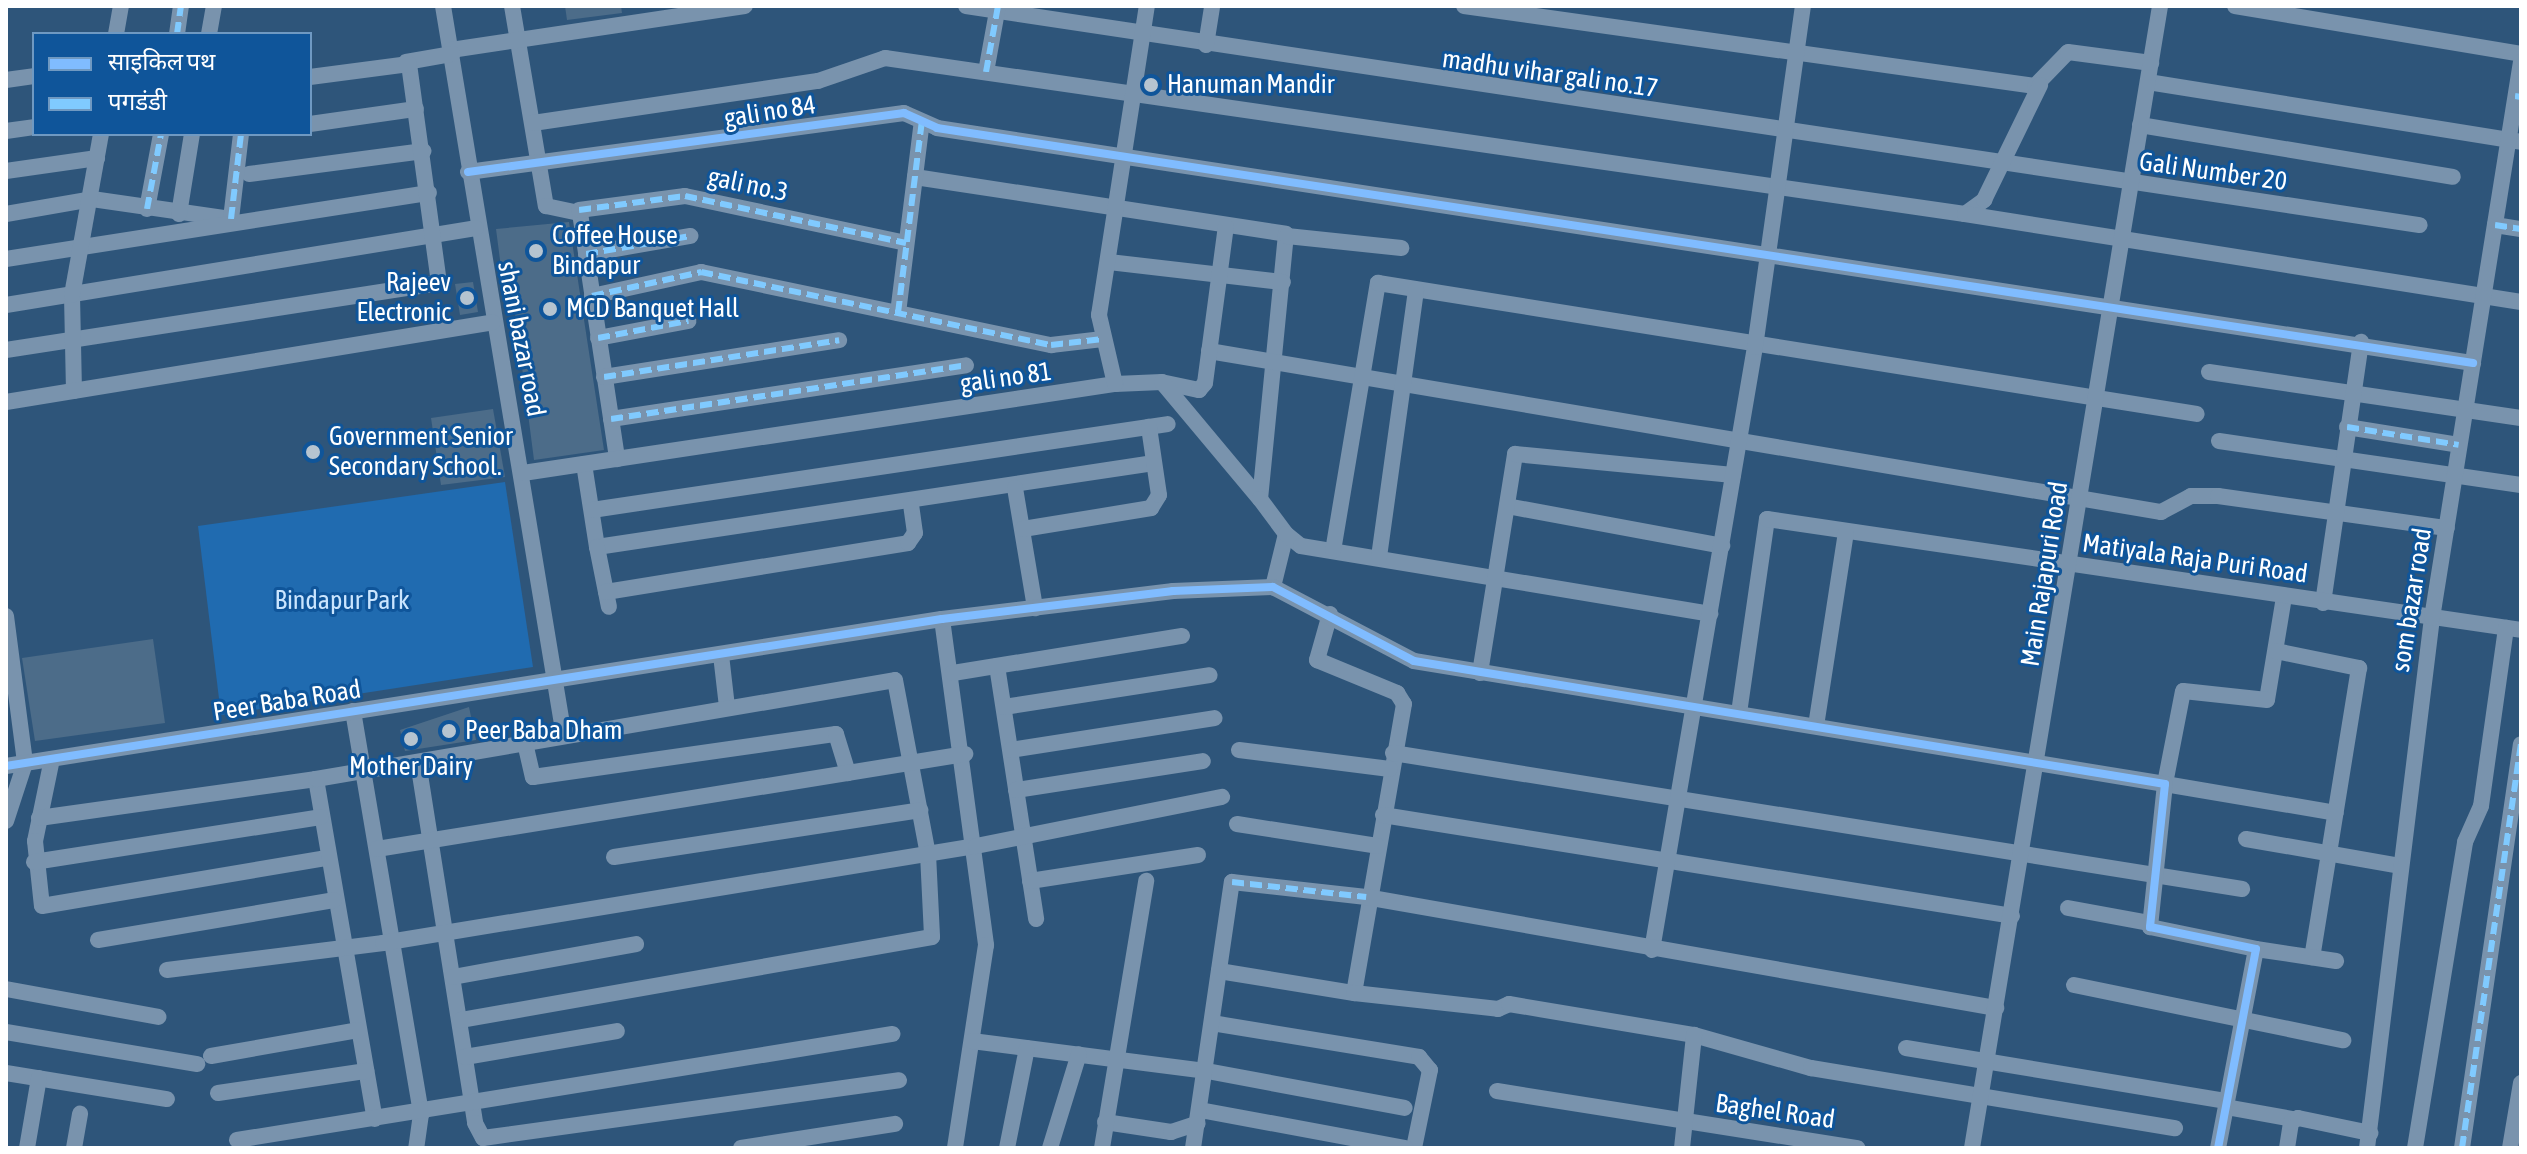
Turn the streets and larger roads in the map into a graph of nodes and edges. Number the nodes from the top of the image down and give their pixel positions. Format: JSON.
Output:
{"nodes":[{"id":1,"x":121,"y":6,"type":"edge"},
{"id":2,"x":181,"y":6,"type":"edge"},
{"id":3,"x":214,"y":6,"type":"edge"},
{"id":4,"x":443,"y":6,"type":"edge"},
{"id":5,"x":512,"y":6,"type":"edge"},
{"id":6,"x":745,"y":6,"type":"edge"},
{"id":7,"x":966,"y":6,"type":"edge"},
{"id":8,"x":1147,"y":6,"type":"edge"},
{"id":9,"x":1212,"y":6,"type":"edge"},
{"id":10,"x":1464,"y":6,"type":"edge"},
{"id":11,"x":1803,"y":6,"type":"edge"},
{"id":12,"x":2160,"y":6,"type":"edge"},
{"id":13,"x":2235,"y":6,"type":"edge"},
{"id":14,"x":997,"y":9,"type":"edge"},
{"id":15,"x":116,"y":32,"type":"edge"},
{"id":16,"x":177,"y":32,"type":"edge"},
{"id":17,"x":209,"y":32,"type":"edge"},
{"id":18,"x":1143,"y":35,"type":"junction"},
{"id":19,"x":518,"y":41,"type":"junction"},
{"id":20,"x":1206,"y":45,"type":"junction"},
{"id":21,"x":1797,"y":49,"type":"junction"},
{"id":22,"x":451,"y":52,"type":"junction"},
{"id":23,"x":2521,"y":54,"type":"edge"},
{"id":24,"x":406,"y":62,"type":"junction"},
{"id":25,"x":2521,"y":62,"type":"edge"},
{"id":26,"x":2151,"y":63,"type":"junction"},
{"id":27,"x":986,"y":72,"type":"junction"},
{"id":28,"x":32,"y":76,"type":"edge"},
{"id":29,"x":312,"y":77,"type":"edge"},
{"id":30,"x":6,"y":80,"type":"edge"},
{"id":31,"x":2148,"y":82,"type":"junction"},
{"id":32,"x":2040,"y":85,"type":"junction"},
{"id":33,"x":1133,"y":96,"type":"junction"},
{"id":34,"x":2518,"y":97,"type":"edge"},
{"id":35,"x":416,"y":109,"type":"junction"},
{"id":36,"x":916,"y":117,"type":"junction"},
{"id":37,"x":533,"y":123,"type":"junction"},
{"id":38,"x":312,"y":124,"type":"edge"},
{"id":39,"x":2140,"y":125,"type":"junction"},
{"id":40,"x":32,"y":127,"type":"edge"},
{"id":41,"x":6,"y":131,"type":"edge"},
{"id":42,"x":1786,"y":134,"type":"junction"},
{"id":43,"x":101,"y":136,"type":"edge"},
{"id":44,"x":161,"y":136,"type":"edge"},
{"id":45,"x":192,"y":136,"type":"edge"},
{"id":46,"x":241,"y":136,"type":"edge"},
{"id":47,"x":2515,"y":141,"type":"edge"},
{"id":48,"x":423,"y":151,"type":"junction"},
{"id":49,"x":1125,"y":157,"type":"junction"},
{"id":50,"x":97,"y":158,"type":"junction"},
{"id":51,"x":1999,"y":166,"type":"junction"},
{"id":52,"x":540,"y":167,"type":"junction"},
{"id":53,"x":6,"y":171,"type":"edge"},
{"id":54,"x":468,"y":172,"type":"junction"},
{"id":55,"x":249,"y":174,"type":"dead end"},
{"id":56,"x":915,"y":177,"type":"junction"},
{"id":57,"x":2453,"y":177,"type":"dead end"},
{"id":58,"x":2130,"y":184,"type":"junction"},
{"id":59,"x":1779,"y":185,"type":"junction"},
{"id":60,"x":429,"y":193,"type":"junction"},
{"id":61,"x":92,"y":199,"type":"junction"},
{"id":62,"x":147,"y":209,"type":"junction"},
{"id":63,"x":579,"y":210,"type":"junction"},
{"id":64,"x":1116,"y":211,"type":"junction"},
{"id":65,"x":6,"y":214,"type":"edge"},
{"id":66,"x":179,"y":214,"type":"junction"},
{"id":67,"x":1965,"y":214,"type":"junction"},
{"id":68,"x":2420,"y":225,"type":"dead end"},
{"id":69,"x":2495,"y":225,"type":"junction"},
{"id":70,"x":1226,"y":226,"type":"junction"},
{"id":71,"x":476,"y":228,"type":"junction"},
{"id":72,"x":2521,"y":229,"type":"edge"},
{"id":73,"x":436,"y":236,"type":"junction"},
{"id":74,"x":690,"y":236,"type":"dead end"},
{"id":75,"x":1287,"y":236,"type":"junction"},
{"id":76,"x":2121,"y":238,"type":"junction"},
{"id":77,"x":906,"y":243,"type":"junction"},
{"id":78,"x":78,"y":247,"type":"junction"},
{"id":79,"x":1401,"y":248,"type":"dead end"},
{"id":80,"x":586,"y":254,"type":"junction"},
{"id":81,"x":1769,"y":256,"type":"junction"},
{"id":82,"x":6,"y":259,"type":"edge"},
{"id":83,"x":1109,"y":262,"type":"junction"},
{"id":84,"x":1219,"y":275,"type":"junction"},
{"id":85,"x":1283,"y":282,"type":"junction"},
{"id":86,"x":1416,"y":290,"type":"junction"},
{"id":87,"x":72,"y":295,"type":"junction"},
{"id":88,"x":592,"y":296,"type":"junction"},
{"id":89,"x":2484,"y":296,"type":"junction"},
{"id":90,"x":2521,"y":302,"type":"edge"},
{"id":91,"x":6,"y":305,"type":"edge"},
{"id":92,"x":2111,"y":305,"type":"junction"},
{"id":93,"x":898,"y":313,"type":"junction"},
{"id":94,"x":688,"y":321,"type":"dead end"},
{"id":95,"x":492,"y":322,"type":"junction"},
{"id":96,"x":598,"y":338,"type":"junction"},
{"id":97,"x":1103,"y":339,"type":"junction"},
{"id":98,"x":73,"y":340,"type":"junction"},
{"id":99,"x":839,"y":340,"type":"dead end"},
{"id":100,"x":2361,"y":342,"type":"junction"},
{"id":101,"x":1755,"y":347,"type":"junction"},
{"id":102,"x":6,"y":350,"type":"edge"},
{"id":103,"x":1209,"y":351,"type":"junction"},
{"id":104,"x":1275,"y":361,"type":"junction"},
{"id":105,"x":2473,"y":363,"type":"junction"},
{"id":106,"x":966,"y":365,"type":"dead end"},
{"id":107,"x":2209,"y":372,"type":"dead end"},
{"id":108,"x":604,"y":377,"type":"junction"},
{"id":109,"x":1362,"y":377,"type":"junction"},
{"id":110,"x":1162,"y":382,"type":"junction"},
{"id":111,"x":1115,"y":384,"type":"junction"},
{"id":112,"x":1402,"y":386,"type":"junction"},
{"id":113,"x":74,"y":391,"type":"junction"},
{"id":114,"x":2353,"y":394,"type":"junction"},
{"id":115,"x":2098,"y":397,"type":"junction"},
{"id":116,"x":6,"y":402,"type":"edge"},
{"id":117,"x":2465,"y":410,"type":"junction"},
{"id":118,"x":2197,"y":414,"type":"dead end"},
{"id":119,"x":2521,"y":418,"type":"edge"},
{"id":120,"x":611,"y":419,"type":"junction"},
{"id":121,"x":1168,"y":424,"type":"dead end"},
{"id":122,"x":1149,"y":427,"type":"junction"},
{"id":123,"x":2347,"y":427,"type":"junction"},
{"id":124,"x":2219,"y":441,"type":"dead end"},
{"id":125,"x":1738,"y":445,"type":"junction"},
{"id":126,"x":2459,"y":445,"type":"junction"},
{"id":127,"x":617,"y":459,"type":"junction"},
{"id":128,"x":2342,"y":459,"type":"junction"},
{"id":129,"x":1154,"y":463,"type":"junction"},
{"id":130,"x":584,"y":464,"type":"junction"},
{"id":131,"x":523,"y":473,"type":"junction"},
{"id":132,"x":1733,"y":475,"type":"junction"},
{"id":133,"x":2455,"y":476,"type":"junction"},
{"id":134,"x":2521,"y":485,"type":"edge"},
{"id":135,"x":1015,"y":488,"type":"junction"},
{"id":136,"x":2081,"y":497,"type":"junction"},
{"id":137,"x":1260,"y":499,"type":"junction"},
{"id":138,"x":911,"y":505,"type":"junction"},
{"id":139,"x":1507,"y":506,"type":"junction"},
{"id":140,"x":592,"y":510,"type":"junction"},
{"id":141,"x":2334,"y":513,"type":"junction"},
{"id":142,"x":2447,"y":528,"type":"junction"},
{"id":143,"x":1023,"y":529,"type":"junction"},
{"id":144,"x":1846,"y":532,"type":"junction"},
{"id":145,"x":1286,"y":534,"type":"junction"},
{"id":146,"x":1722,"y":546,"type":"junction"},
{"id":147,"x":597,"y":547,"type":"junction"},
{"id":148,"x":1333,"y":551,"type":"junction"},
{"id":149,"x":1379,"y":557,"type":"junction"},
{"id":150,"x":2071,"y":566,"type":"junction"},
{"id":151,"x":1497,"y":575,"type":"junction"},
{"id":152,"x":1273,"y":587,"type":"junction"},
{"id":153,"x":2284,"y":597,"type":"junction"},
{"id":154,"x":2323,"y":603,"type":"junction"},
{"id":155,"x":1035,"y":608,"type":"junction"},
{"id":156,"x":1330,"y":614,"type":"junction"},
{"id":157,"x":1710,"y":614,"type":"junction"},
{"id":158,"x":6,"y":616,"type":"edge"},
{"id":159,"x":2432,"y":618,"type":"junction"},
{"id":160,"x":942,"y":619,"type":"junction"},
{"id":161,"x":2513,"y":629,"type":"edge"},
{"id":162,"x":1182,"y":636,"type":"dead end"},
{"id":163,"x":2276,"y":651,"type":"junction"},
{"id":164,"x":721,"y":655,"type":"junction"},
{"id":165,"x":997,"y":666,"type":"junction"},
{"id":166,"x":953,"y":673,"type":"junction"},
{"id":167,"x":1480,"y":673,"type":"junction"},
{"id":168,"x":1210,"y":675,"type":"dead end"},
{"id":169,"x":555,"y":680,"type":"junction"},
{"id":170,"x":727,"y":707,"type":"junction"},
{"id":171,"x":1004,"y":707,"type":"junction"},
{"id":172,"x":1695,"y":707,"type":"junction"},
{"id":173,"x":353,"y":711,"type":"junction"},
{"id":174,"x":1739,"y":713,"type":"junction"},
{"id":175,"x":1215,"y":718,"type":"dead end"},
{"id":176,"x":1816,"y":726,"type":"junction"},
{"id":177,"x":564,"y":736,"type":"junction"},
{"id":178,"x":525,"y":743,"type":"junction"},
{"id":179,"x":2521,"y":744,"type":"edge"},
{"id":180,"x":1011,"y":750,"type":"junction"},
{"id":181,"x":1239,"y":750,"type":"dead end"},
{"id":182,"x":965,"y":754,"type":"junction"},
{"id":183,"x":52,"y":759,"type":"junction"},
{"id":184,"x":1203,"y":761,"type":"dead end"},
{"id":185,"x":1392,"y":761,"type":"junction"},
{"id":186,"x":418,"y":762,"type":"junction"},
{"id":187,"x":912,"y":762,"type":"junction"},
{"id":188,"x":25,"y":763,"type":"junction"},
{"id":189,"x":2039,"y":763,"type":"junction"},
{"id":190,"x":6,"y":766,"type":"edge"},
{"id":191,"x":363,"y":771,"type":"junction"},
{"id":192,"x":848,"y":773,"type":"junction"},
{"id":193,"x":316,"y":779,"type":"junction"},
{"id":194,"x":2165,"y":784,"type":"junction"},
{"id":195,"x":1016,"y":790,"type":"junction"},
{"id":196,"x":1222,"y":797,"type":"dead end"},
{"id":197,"x":1675,"y":802,"type":"junction"},
{"id":198,"x":920,"y":810,"type":"junction"},
{"id":199,"x":2336,"y":813,"type":"junction"},
{"id":200,"x":1383,"y":815,"type":"junction"},
{"id":201,"x":320,"y":817,"type":"junction"},
{"id":202,"x":39,"y":818,"type":"junction"},
{"id":203,"x":6,"y":821,"type":"edge"},
{"id":204,"x":1237,"y":824,"type":"dead end"},
{"id":205,"x":1022,"y":837,"type":"junction"},
{"id":206,"x":2246,"y":839,"type":"dead end"},
{"id":207,"x":431,"y":841,"type":"junction"},
{"id":208,"x":976,"y":846,"type":"junction"},
{"id":209,"x":1377,"y":846,"type":"junction"},
{"id":210,"x":377,"y":849,"type":"junction"},
{"id":211,"x":928,"y":854,"type":"junction"},
{"id":212,"x":2330,"y":854,"type":"junction"},
{"id":213,"x":1198,"y":855,"type":"dead end"},
{"id":214,"x":614,"y":857,"type":"dead end"},
{"id":215,"x":327,"y":858,"type":"junction"},
{"id":216,"x":2022,"y":858,"type":"junction"},
{"id":217,"x":34,"y":862,"type":"junction"},
{"id":218,"x":1665,"y":863,"type":"junction"},
{"id":219,"x":2400,"y":866,"type":"junction"},
{"id":220,"x":2152,"y":877,"type":"junction"},
{"id":221,"x":1030,"y":881,"type":"junction"},
{"id":222,"x":1146,"y":881,"type":"dead end"},
{"id":223,"x":2242,"y":889,"type":"dead end"},
{"id":224,"x":1366,"y":897,"type":"junction"},
{"id":225,"x":334,"y":900,"type":"junction"},
{"id":226,"x":2068,"y":908,"type":"dead end"},
{"id":227,"x":2012,"y":916,"type":"junction"},
{"id":228,"x":1036,"y":919,"type":"dead end"},
{"id":229,"x":2149,"y":923,"type":"junction"},
{"id":230,"x":445,"y":928,"type":"junction"},
{"id":231,"x":98,"y":940,"type":"dead end"},
{"id":232,"x":393,"y":941,"type":"junction"},
{"id":233,"x":636,"y":944,"type":"dead end"},
{"id":234,"x":342,"y":947,"type":"junction"},
{"id":235,"x":2256,"y":949,"type":"junction"},
{"id":236,"x":1652,"y":950,"type":"junction"},
{"id":237,"x":2312,"y":957,"type":"junction"},
{"id":238,"x":2336,"y":961,"type":"dead end"},
{"id":239,"x":167,"y":970,"type":"dead end"},
{"id":240,"x":1219,"y":971,"type":"junction"},
{"id":241,"x":453,"y":977,"type":"junction"},
{"id":242,"x":2074,"y":985,"type":"dead end"},
{"id":243,"x":6,"y":989,"type":"edge"},
{"id":244,"x":1354,"y":993,"type":"junction"},
{"id":245,"x":1996,"y":1008,"type":"junction"},
{"id":246,"x":158,"y":1017,"type":"dead end"},
{"id":247,"x":460,"y":1020,"type":"junction"},
{"id":248,"x":1212,"y":1023,"type":"junction"},
{"id":249,"x":2242,"y":1024,"type":"junction"},
{"id":250,"x":358,"y":1030,"type":"junction"},
{"id":251,"x":617,"y":1031,"type":"dead end"},
{"id":252,"x":6,"y":1032,"type":"edge"},
{"id":253,"x":892,"y":1034,"type":"dead end"},
{"id":254,"x":1694,"y":1035,"type":"junction"},
{"id":255,"x":2343,"y":1040,"type":"dead end"},
{"id":256,"x":972,"y":1041,"type":"junction"},
{"id":257,"x":1027,"y":1048,"type":"junction"},
{"id":258,"x":1906,"y":1048,"type":"dead end"},
{"id":259,"x":1079,"y":1054,"type":"junction"},
{"id":260,"x":465,"y":1057,"type":"junction"},
{"id":261,"x":1114,"y":1059,"type":"junction"},
{"id":262,"x":1986,"y":1065,"type":"junction"},
{"id":263,"x":366,"y":1071,"type":"junction"},
{"id":264,"x":1207,"y":1071,"type":"junction"},
{"id":265,"x":6,"y":1073,"type":"edge"},
{"id":266,"x":39,"y":1078,"type":"junction"},
{"id":267,"x":899,"y":1080,"type":"dead end"},
{"id":268,"x":2521,"y":1083,"type":"edge"},
{"id":269,"x":1497,"y":1091,"type":"dead end"},
{"id":270,"x":218,"y":1093,"type":"dead end"},
{"id":271,"x":1982,"y":1098,"type":"junction"},
{"id":272,"x":167,"y":1099,"type":"dead end"},
{"id":273,"x":2226,"y":1104,"type":"junction"},
{"id":274,"x":473,"y":1105,"type":"junction"},
{"id":275,"x":1405,"y":1108,"type":"dead end"},
{"id":276,"x":80,"y":1114,"type":"dead end"},
{"id":277,"x":421,"y":1114,"type":"junction"},
{"id":278,"x":1199,"y":1116,"type":"junction"},
{"id":279,"x":375,"y":1119,"type":"junction"},
{"id":280,"x":2293,"y":1119,"type":"junction"},
{"id":281,"x":1105,"y":1122,"type":"junction"},
{"id":282,"x":895,"y":1124,"type":"dead end"},
{"id":283,"x":1685,"y":1124,"type":"junction"},
{"id":284,"x":2175,"y":1128,"type":"dead end"},
{"id":285,"x":237,"y":1140,"type":"dead end"},
{"id":286,"x":2368,"y":1140,"type":"edge"},
{"id":287,"x":27,"y":1148,"type":"edge"},
{"id":288,"x":74,"y":1148,"type":"edge"},
{"id":289,"x":416,"y":1148,"type":"edge"},
{"id":290,"x":741,"y":1148,"type":"edge"},
{"id":291,"x":955,"y":1148,"type":"edge"},
{"id":292,"x":1007,"y":1148,"type":"edge"},
{"id":293,"x":1050,"y":1148,"type":"edge"},
{"id":294,"x":1102,"y":1148,"type":"edge"},
{"id":295,"x":1193,"y":1148,"type":"edge"},
{"id":296,"x":1406,"y":1148,"type":"edge"},
{"id":297,"x":1414,"y":1148,"type":"edge"},
{"id":298,"x":1682,"y":1148,"type":"edge"},
{"id":299,"x":1858,"y":1148,"type":"edge"},
{"id":300,"x":1972,"y":1148,"type":"edge"},
{"id":301,"x":2218,"y":1148,"type":"edge"},
{"id":302,"x":2287,"y":1148,"type":"edge"},
{"id":303,"x":2415,"y":1148,"type":"edge"},
{"id":304,"x":2462,"y":1148,"type":"edge"},
{"id":305,"x":2510,"y":1148,"type":"edge"}],
"edges":[{"from":1,"to":15,"type":"street"},
{"from":2,"to":16,"type":"street"},
{"from":3,"to":17,"type":"street"},
{"from":4,"to":22,"type":"street","name":"shani bazar road"},
{"from":5,"to":19,"type":"street"},
{"from":6,"to":19,"type":"street"},
{"from":7,"to":14,"type":"street","name":"madhu vihar gali no.17"},
{"from":8,"to":18,"type":"street"},
{"from":9,"to":20,"type":"street"},
{"from":10,"to":21,"type":"street"},
{"from":11,"to":21,"type":"street"},
{"from":12,"to":26,"type":"street","name":"Main Rajapuri Road"},
{"from":13,"to":23,"type":"street"},
{"from":14,"to":18,"type":"street","name":"madhu vihar gali no.17"},
{"from":14,"to":27,"type":"street"},
{"from":18,"to":20,"type":"street","name":"madhu vihar gali no.17"},
{"from":18,"to":33,"type":"street"},
{"from":19,"to":22,"type":"street"},
{"from":19,"to":37,"type":"street"},
{"from":20,"to":42,"type":"street","name":"madhu vihar gali no.17"},
{"from":21,"to":32,"type":"street"},
{"from":21,"to":42,"type":"street"},
{"from":22,"to":24,"type":"street"},
{"from":22,"to":54,"type":"street","name":"shani bazar road"},
{"from":24,"to":29,"type":"street"},
{"from":24,"to":35,"type":"street"},
{"from":25,"to":34,"type":"street","name":"som bazar road"},
{"from":26,"to":31,"type":"street","name":"Main Rajapuri Road"},
{"from":26,"to":32,"type":"street"},
{"from":27,"to":33,"type":"street"},
{"from":27,"to":37,"type":"street"},
{"from":28,"to":30,"type":"street"},
{"from":31,"to":39,"type":"street","name":"Main Rajapuri Road"},
{"from":31,"to":47,"type":"street"},
{"from":32,"to":51,"type":"street"},
{"from":33,"to":49,"type":"street"},
{"from":33,"to":59,"type":"street"},
{"from":34,"to":47,"type":"street","name":"som bazar road"},
{"from":35,"to":38,"type":"street"},
{"from":35,"to":48,"type":"street"},
{"from":36,"to":49,"type":"street","name":"gali no 84"},
{"from":36,"to":52,"type":"street","name":"gali no 84"},
{"from":36,"to":56,"type":"street"},
{"from":37,"to":52,"type":"street"},
{"from":39,"to":57,"type":"street"},
{"from":39,"to":58,"type":"street","name":"Main Rajapuri Road"},
{"from":40,"to":41,"type":"street"},
{"from":42,"to":51,"type":"street","name":"madhu vihar gali no.17"},
{"from":42,"to":59,"type":"street"},
{"from":43,"to":50,"type":"street"},
{"from":44,"to":62,"type":"street"},
{"from":45,"to":66,"type":"street"},
{"from":46,"to":66,"type":"street"},
{"from":47,"to":69,"type":"street","name":"som bazar road"},
{"from":48,"to":55,"type":"street"},
{"from":48,"to":60,"type":"street"},
{"from":49,"to":64,"type":"street"},
{"from":49,"to":81,"type":"street","name":"gali no 84"},
{"from":50,"to":53,"type":"street"},
{"from":50,"to":61,"type":"street"},
{"from":51,"to":58,"type":"street","name":"Gali Number 20"},
{"from":51,"to":67,"type":"street"},
{"from":52,"to":54,"type":"street","name":"gali no 84"},
{"from":52,"to":63,"type":"street"},
{"from":54,"to":71,"type":"street","name":"shani bazar road"},
{"from":56,"to":64,"type":"street"},
{"from":56,"to":77,"type":"street"},
{"from":58,"to":68,"type":"street","name":"Gali Number 20"},
{"from":58,"to":76,"type":"street","name":"Main Rajapuri Road"},
{"from":59,"to":67,"type":"street"},
{"from":59,"to":81,"type":"street"},
{"from":60,"to":73,"type":"street"},
{"from":60,"to":78,"type":"street"},
{"from":61,"to":62,"type":"street"},
{"from":61,"to":65,"type":"street"},
{"from":61,"to":78,"type":"street"},
{"from":62,"to":66,"type":"street"},
{"from":63,"to":77,"type":"street","name":"gali no.3"},
{"from":63,"to":80,"type":"street"},
{"from":64,"to":70,"type":"street"},
{"from":64,"to":83,"type":"street"},
{"from":67,"to":76,"type":"street"},
{"from":69,"to":72,"type":"street"},
{"from":69,"to":89,"type":"street","name":"som bazar road"},
{"from":70,"to":75,"type":"street"},
{"from":70,"to":84,"type":"street"},
{"from":71,"to":73,"type":"street"},
{"from":71,"to":95,"type":"street","name":"shani bazar road"},
{"from":73,"to":87,"type":"street"},
{"from":73,"to":98,"type":"street"},
{"from":74,"to":80,"type":"street"},
{"from":75,"to":79,"type":"street"},
{"from":75,"to":85,"type":"street"},
{"from":76,"to":89,"type":"street"},
{"from":76,"to":92,"type":"street","name":"Main Rajapuri Road"},
{"from":77,"to":93,"type":"street"},
{"from":78,"to":82,"type":"street"},
{"from":78,"to":87,"type":"street"},
{"from":80,"to":88,"type":"street"},
{"from":81,"to":92,"type":"street","name":"gali no 84"},
{"from":81,"to":101,"type":"street"},
{"from":83,"to":84,"type":"street"},
{"from":83,"to":97,"type":"street"},
{"from":84,"to":85,"type":"street"},
{"from":84,"to":103,"type":"street"},
{"from":85,"to":104,"type":"street"},
{"from":86,"to":101,"type":"street"},
{"from":86,"to":109,"type":"street"},
{"from":86,"to":112,"type":"street"},
{"from":87,"to":91,"type":"street"},
{"from":87,"to":98,"type":"street"},
{"from":88,"to":93,"type":"street"},
{"from":88,"to":96,"type":"street"},
{"from":89,"to":90,"type":"street"},
{"from":89,"to":105,"type":"street","name":"som bazar road"},
{"from":92,"to":100,"type":"street","name":"gali no 84"},
{"from":92,"to":115,"type":"street","name":"Main Rajapuri Road"},
{"from":93,"to":97,"type":"street"},
{"from":94,"to":96,"type":"street"},
{"from":95,"to":113,"type":"street"},
{"from":95,"to":131,"type":"street","name":"shani bazar road"},
{"from":96,"to":108,"type":"street"},
{"from":97,"to":111,"type":"street"},
{"from":98,"to":102,"type":"street"},
{"from":98,"to":113,"type":"street"},
{"from":99,"to":108,"type":"street"},
{"from":100,"to":105,"type":"street","name":"gali no 84"},
{"from":100,"to":114,"type":"street"},
{"from":101,"to":115,"type":"street"},
{"from":101,"to":125,"type":"street"},
{"from":103,"to":104,"type":"street"},
{"from":103,"to":110,"type":"street","name":"gali no 81"},
{"from":104,"to":109,"type":"street"},
{"from":104,"to":137,"type":"street"},
{"from":105,"to":117,"type":"street","name":"som bazar road"},
{"from":106,"to":120,"type":"street"},
{"from":107,"to":114,"type":"street"},
{"from":108,"to":120,"type":"street"},
{"from":109,"to":112,"type":"street"},
{"from":109,"to":148,"type":"street"},
{"from":110,"to":111,"type":"street","name":"gali no 81"},
{"from":110,"to":137,"type":"street"},
{"from":111,"to":127,"type":"street","name":"gali no 81"},
{"from":112,"to":125,"type":"street"},
{"from":112,"to":149,"type":"street"},
{"from":113,"to":116,"type":"street"},
{"from":114,"to":117,"type":"street"},
{"from":114,"to":123,"type":"street"},
{"from":115,"to":118,"type":"street"},
{"from":115,"to":136,"type":"street","name":"Main Rajapuri Road"},
{"from":117,"to":119,"type":"street"},
{"from":117,"to":126,"type":"street","name":"som bazar road"},
{"from":120,"to":127,"type":"street"},
{"from":121,"to":122,"type":"street"},
{"from":122,"to":129,"type":"street"},
{"from":122,"to":140,"type":"street"},
{"from":123,"to":126,"type":"street"},
{"from":123,"to":128,"type":"street"},
{"from":124,"to":128,"type":"street"},
{"from":125,"to":132,"type":"street"},
{"from":125,"to":136,"type":"street"},
{"from":126,"to":133,"type":"street","name":"som bazar road"},
{"from":127,"to":130,"type":"street","name":"gali no 81"},
{"from":128,"to":133,"type":"street"},
{"from":128,"to":141,"type":"street"},
{"from":129,"to":135,"type":"street"},
{"from":129,"to":143,"type":"street"},
{"from":130,"to":131,"type":"street","name":"gali no 81"},
{"from":130,"to":140,"type":"street"},
{"from":131,"to":169,"type":"street","name":"shani bazar road"},
{"from":132,"to":139,"type":"street"},
{"from":132,"to":146,"type":"street"},
{"from":133,"to":134,"type":"street"},
{"from":133,"to":142,"type":"street","name":"som bazar road"},
{"from":135,"to":138,"type":"street"},
{"from":135,"to":143,"type":"street"},
{"from":136,"to":141,"type":"street"},
{"from":136,"to":150,"type":"street","name":"Main Rajapuri Road"},
{"from":137,"to":145,"type":"street"},
{"from":138,"to":147,"type":"street"},
{"from":138,"to":147,"type":"street"},
{"from":139,"to":146,"type":"street"},
{"from":139,"to":151,"type":"street"},
{"from":140,"to":147,"type":"street"},
{"from":141,"to":142,"type":"street"},
{"from":141,"to":154,"type":"street"},
{"from":142,"to":159,"type":"street","name":"som bazar road"},
{"from":143,"to":155,"type":"street"},
{"from":144,"to":150,"type":"street","name":"Matiyala Raja Puri Road"},
{"from":144,"to":174,"type":"street","name":"Matiyala Raja Puri Road"},
{"from":144,"to":176,"type":"street"},
{"from":145,"to":148,"type":"street"},
{"from":145,"to":152,"type":"street"},
{"from":146,"to":157,"type":"street"},
{"from":148,"to":149,"type":"street"},
{"from":149,"to":151,"type":"street"},
{"from":150,"to":153,"type":"street","name":"Matiyala Raja Puri Road"},
{"from":150,"to":189,"type":"street","name":"Main Rajapuri Road"},
{"from":151,"to":157,"type":"street"},
{"from":151,"to":167,"type":"street"},
{"from":152,"to":155,"type":"street","name":"Peer Baba Road"},
{"from":152,"to":156,"type":"street"},
{"from":153,"to":154,"type":"street","name":"Matiyala Raja Puri Road"},
{"from":153,"to":163,"type":"street"},
{"from":154,"to":159,"type":"street","name":"Matiyala Raja Puri Road"},
{"from":155,"to":160,"type":"street","name":"Peer Baba Road"},
{"from":156,"to":167,"type":"street"},
{"from":156,"to":185,"type":"street"},
{"from":157,"to":172,"type":"street"},
{"from":158,"to":188,"type":"street"},
{"from":159,"to":161,"type":"street","name":"Matiyala Raja Puri Road"},
{"from":159,"to":219,"type":"street","name":"som bazar road"},
{"from":160,"to":164,"type":"street","name":"Peer Baba Road"},
{"from":160,"to":166,"type":"street"},
{"from":161,"to":303,"type":"street"},
{"from":162,"to":165,"type":"street"},
{"from":163,"to":194,"type":"street"},
{"from":163,"to":199,"type":"street"},
{"from":164,"to":169,"type":"street","name":"Peer Baba Road"},
{"from":164,"to":170,"type":"street"},
{"from":165,"to":166,"type":"street"},
{"from":165,"to":171,"type":"street"},
{"from":166,"to":182,"type":"street"},
{"from":167,"to":172,"type":"street"},
{"from":168,"to":171,"type":"street"},
{"from":169,"to":173,"type":"street","name":"Peer Baba Road"},
{"from":169,"to":177,"type":"street","name":"shani bazar road"},
{"from":170,"to":177,"type":"street"},
{"from":170,"to":187,"type":"street"},
{"from":171,"to":180,"type":"street"},
{"from":172,"to":174,"type":"street"},
{"from":172,"to":197,"type":"street"},
{"from":173,"to":183,"type":"street","name":"Peer Baba Road"},
{"from":173,"to":191,"type":"street"},
{"from":174,"to":176,"type":"street"},
{"from":175,"to":180,"type":"street"},
{"from":176,"to":189,"type":"street"},
{"from":177,"to":178,"type":"street"},
{"from":178,"to":186,"type":"street"},
{"from":178,"to":192,"type":"street"},
{"from":179,"to":304,"type":"street"},
{"from":180,"to":195,"type":"street"},
{"from":181,"to":185,"type":"street"},
{"from":182,"to":187,"type":"street"},
{"from":182,"to":208,"type":"street"},
{"from":183,"to":188,"type":"street","name":"Peer Baba Road"},
{"from":183,"to":202,"type":"street"},
{"from":184,"to":195,"type":"street"},
{"from":185,"to":197,"type":"street"},
{"from":185,"to":200,"type":"street"},
{"from":186,"to":191,"type":"street"},
{"from":186,"to":207,"type":"street"},
{"from":187,"to":192,"type":"street"},
{"from":187,"to":198,"type":"street"},
{"from":188,"to":190,"type":"street","name":"Peer Baba Road"},
{"from":188,"to":203,"type":"street"},
{"from":189,"to":194,"type":"street"},
{"from":189,"to":216,"type":"street","name":"Main Rajapuri Road"},
{"from":191,"to":193,"type":"street"},
{"from":191,"to":210,"type":"street"},
{"from":192,"to":207,"type":"street"},
{"from":193,"to":201,"type":"street"},
{"from":193,"to":202,"type":"street"},
{"from":194,"to":199,"type":"street"},
{"from":194,"to":220,"type":"street"},
{"from":195,"to":205,"type":"street"},
{"from":196,"to":205,"type":"street"},
{"from":197,"to":216,"type":"street"},
{"from":197,"to":218,"type":"street"},
{"from":198,"to":211,"type":"street"},
{"from":198,"to":214,"type":"street"},
{"from":199,"to":212,"type":"street"},
{"from":200,"to":209,"type":"street"},
{"from":200,"to":218,"type":"street"},
{"from":201,"to":215,"type":"street"},
{"from":201,"to":217,"type":"street"},
{"from":202,"to":217,"type":"street"},
{"from":204,"to":209,"type":"street"},
{"from":205,"to":208,"type":"street"},
{"from":205,"to":221,"type":"street"},
{"from":206,"to":212,"type":"street"},
{"from":207,"to":210,"type":"street"},
{"from":207,"to":230,"type":"street"},
{"from":208,"to":211,"type":"street"},
{"from":208,"to":256,"type":"street"},
{"from":209,"to":224,"type":"street"},
{"from":210,"to":232,"type":"street"},
{"from":211,"to":230,"type":"street"},
{"from":211,"to":247,"type":"street"},
{"from":212,"to":219,"type":"street"},
{"from":212,"to":237,"type":"street"},
{"from":213,"to":221,"type":"street"},
{"from":215,"to":217,"type":"street"},
{"from":215,"to":225,"type":"street"},
{"from":216,"to":220,"type":"street"},
{"from":216,"to":227,"type":"street","name":"Main Rajapuri Road"},
{"from":218,"to":227,"type":"street"},
{"from":218,"to":236,"type":"street"},
{"from":219,"to":286,"type":"street","name":"som bazar road"},
{"from":220,"to":223,"type":"street"},
{"from":220,"to":229,"type":"street"},
{"from":221,"to":228,"type":"street"},
{"from":222,"to":261,"type":"street"},
{"from":224,"to":236,"type":"street"},
{"from":224,"to":240,"type":"street"},
{"from":224,"to":244,"type":"street"},
{"from":225,"to":231,"type":"street"},
{"from":225,"to":234,"type":"street"},
{"from":226,"to":229,"type":"street"},
{"from":227,"to":245,"type":"street","name":"Main Rajapuri Road"},
{"from":229,"to":235,"type":"street"},
{"from":230,"to":232,"type":"street"},
{"from":230,"to":241,"type":"street"},
{"from":232,"to":234,"type":"street"},
{"from":232,"to":277,"type":"street"},
{"from":233,"to":241,"type":"street"},
{"from":234,"to":239,"type":"street"},
{"from":234,"to":250,"type":"street"},
{"from":235,"to":237,"type":"street"},
{"from":235,"to":249,"type":"street"},
{"from":236,"to":245,"type":"street"},
{"from":237,"to":238,"type":"street"},
{"from":240,"to":244,"type":"street"},
{"from":240,"to":248,"type":"street"},
{"from":241,"to":247,"type":"street"},
{"from":242,"to":249,"type":"street"},
{"from":243,"to":246,"type":"street"},
{"from":244,"to":254,"type":"street"},
{"from":245,"to":262,"type":"street","name":"Main Rajapuri Road"},
{"from":247,"to":260,"type":"street"},
{"from":248,"to":264,"type":"street"},
{"from":248,"to":297,"type":"street"},
{"from":249,"to":255,"type":"street"},
{"from":249,"to":273,"type":"street"},
{"from":250,"to":252,"type":"street"},
{"from":250,"to":263,"type":"street"},
{"from":251,"to":260,"type":"street"},
{"from":253,"to":274,"type":"street"},
{"from":254,"to":271,"type":"street"},
{"from":254,"to":283,"type":"street"},
{"from":256,"to":257,"type":"street"},
{"from":256,"to":291,"type":"street"},
{"from":257,"to":259,"type":"street"},
{"from":257,"to":292,"type":"street"},
{"from":258,"to":262,"type":"street"},
{"from":259,"to":261,"type":"street"},
{"from":259,"to":293,"type":"street"},
{"from":260,"to":274,"type":"street"},
{"from":261,"to":264,"type":"street"},
{"from":261,"to":281,"type":"street"},
{"from":262,"to":271,"type":"street","name":"Main Rajapuri Road"},
{"from":262,"to":273,"type":"street"},
{"from":263,"to":270,"type":"street"},
{"from":263,"to":279,"type":"street"},
{"from":264,"to":275,"type":"street"},
{"from":264,"to":278,"type":"street"},
{"from":265,"to":266,"type":"street"},
{"from":266,"to":272,"type":"street"},
{"from":266,"to":287,"type":"street"},
{"from":267,"to":274,"type":"street"},
{"from":268,"to":305,"type":"street"},
{"from":269,"to":283,"type":"street","name":"Baghel Road"},
{"from":271,"to":284,"type":"street"},
{"from":271,"to":300,"type":"street","name":"Main Rajapuri Road"},
{"from":273,"to":280,"type":"street"},
{"from":273,"to":301,"type":"street"},
{"from":274,"to":277,"type":"street"},
{"from":276,"to":288,"type":"street"},
{"from":277,"to":279,"type":"street"},
{"from":277,"to":289,"type":"street"},
{"from":278,"to":281,"type":"street"},
{"from":278,"to":295,"type":"street"},
{"from":278,"to":296,"type":"street"},
{"from":279,"to":285,"type":"street"},
{"from":280,"to":286,"type":"street"},
{"from":280,"to":302,"type":"street"},
{"from":281,"to":294,"type":"street"},
{"from":282,"to":290,"type":"street"},
{"from":283,"to":298,"type":"street"},
{"from":283,"to":299,"type":"street","name":"Baghel Road"}]}
